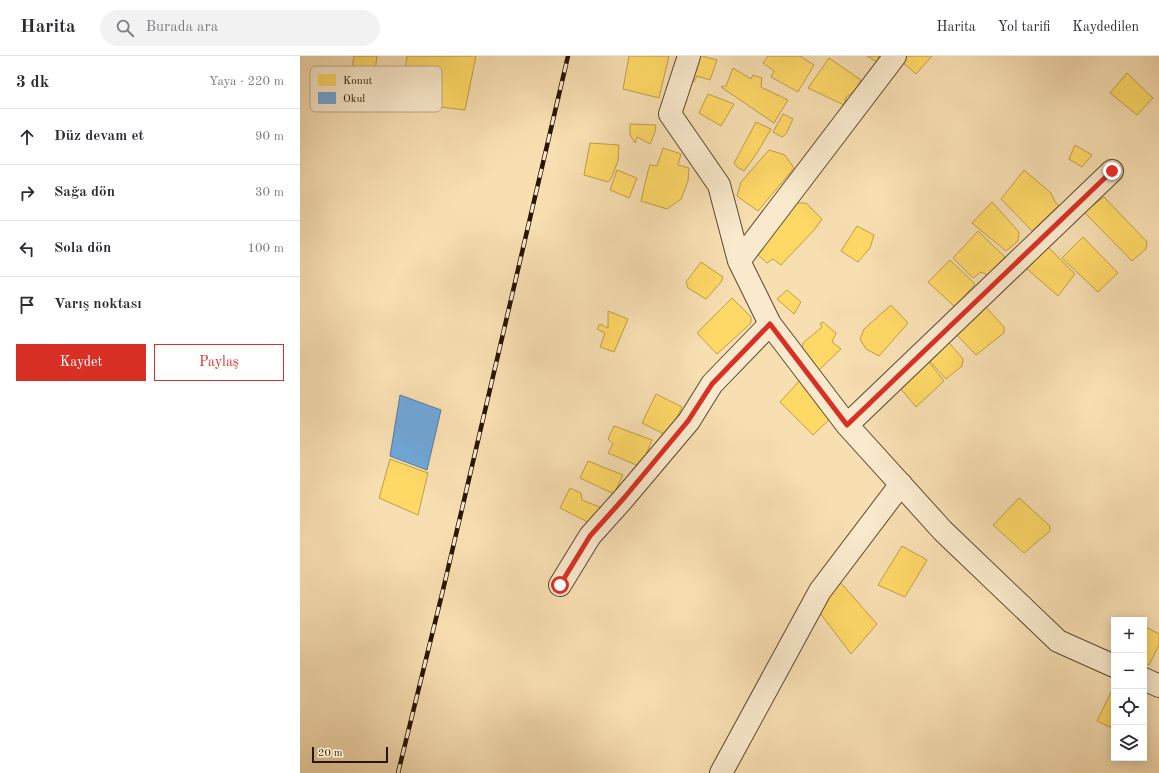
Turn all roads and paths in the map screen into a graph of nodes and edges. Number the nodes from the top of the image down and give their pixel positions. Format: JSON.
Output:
{"nodes":[{"id":1,"x":689,"y":56,"type":"edge"},
{"id":2,"x":895,"y":56,"type":"edge"},
{"id":3,"x":1112,"y":171,"type":"dead end"},
{"id":4,"x":739,"y":261,"type":"junction"},
{"id":5,"x":770,"y":324,"type":"junction"},
{"id":6,"x":847,"y":425,"type":"junction"},
{"id":7,"x":901,"y":484,"type":"junction"},
{"id":8,"x":560,"y":585,"type":"dead end"},
{"id":9,"x":1111,"y":665,"type":"edge"},
{"id":10,"x":1147,"y":680,"type":"edge"},
{"id":11,"x":1159,"y":686,"type":"edge"},
{"id":12,"x":721,"y":773,"type":"edge"}],
"edges":[{"from":1,"to":4,"type":"street"},
{"from":2,"to":4,"type":"street"},
{"from":3,"to":6,"type":"street"},
{"from":4,"to":5,"type":"street"},
{"from":5,"to":6,"type":"street"},
{"from":5,"to":8,"type":"street"},
{"from":6,"to":7,"type":"street"},
{"from":7,"to":9,"type":"street"},
{"from":7,"to":12,"type":"street"},
{"from":10,"to":11,"type":"street"}]}
